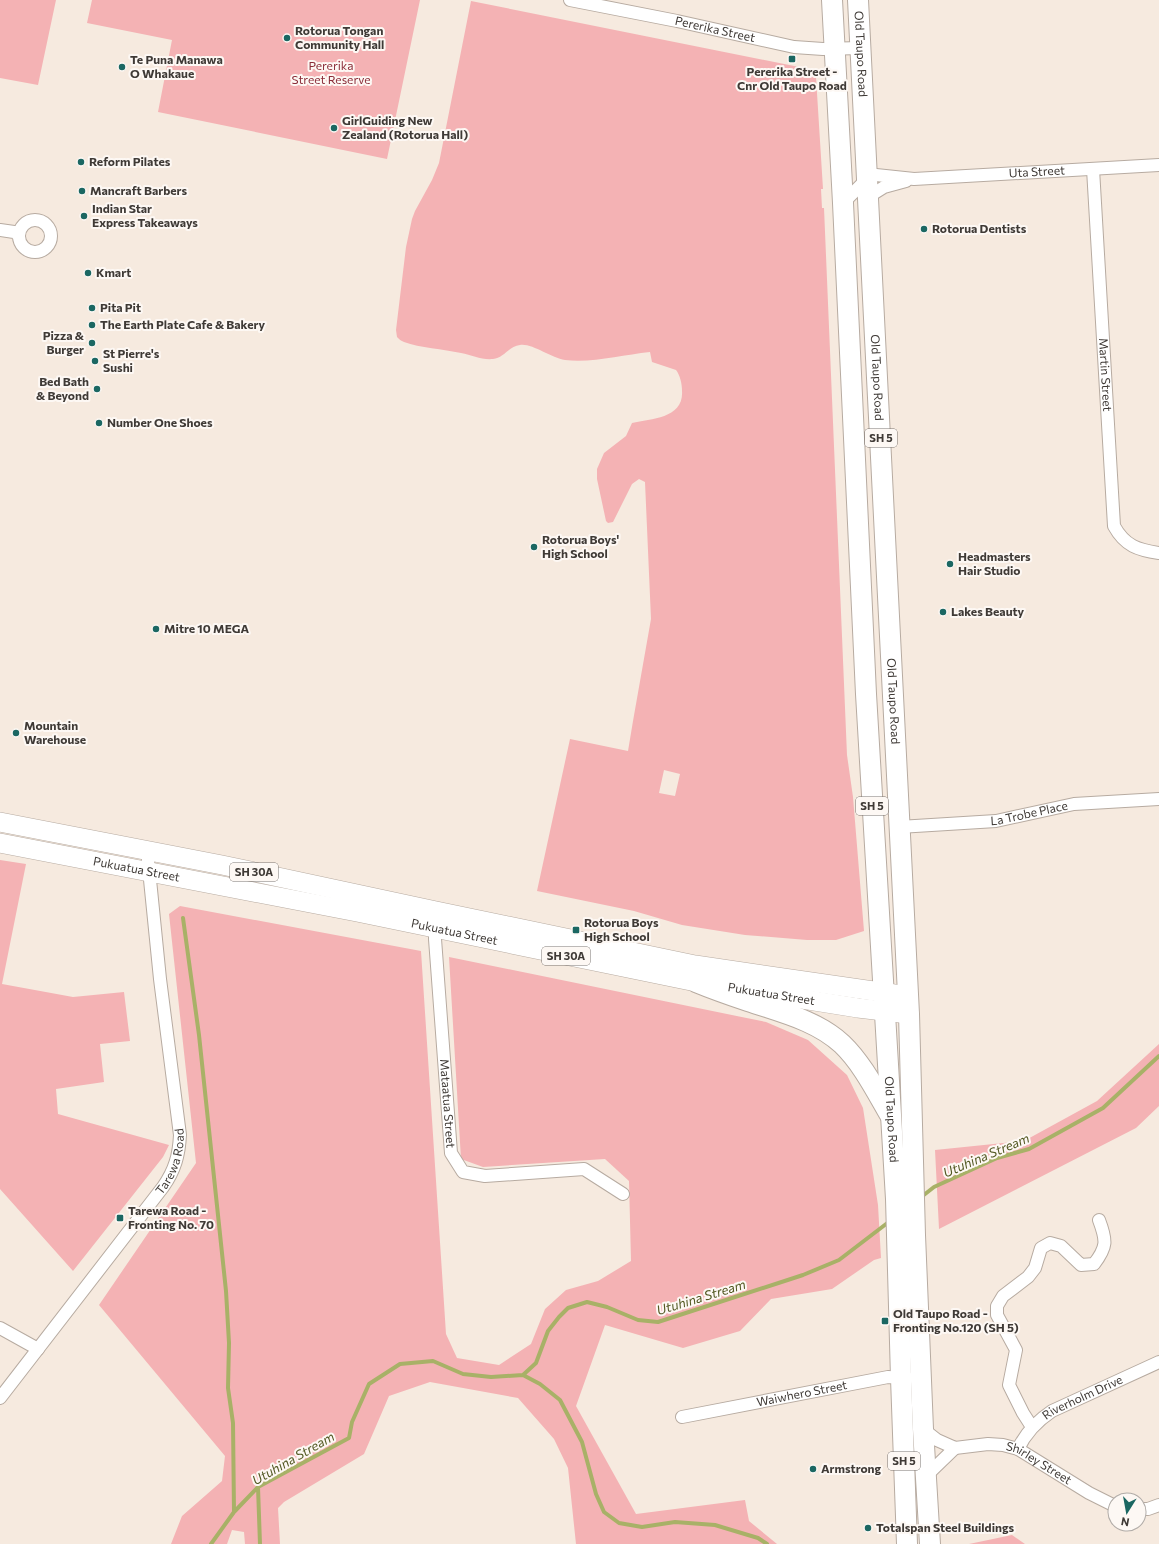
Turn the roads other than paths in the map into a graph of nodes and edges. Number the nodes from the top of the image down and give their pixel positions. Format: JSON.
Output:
{"nodes":[{"id":1,"x":570,"y":0,"type":"edge"},
{"id":2,"x":832,"y":0,"type":"edge"},
{"id":3,"x":858,"y":0,"type":"edge"},
{"id":4,"x":860,"y":48,"type":"junction"},
{"id":5,"x":834,"y":49,"type":"junction"},
{"id":6,"x":1159,"y":165,"type":"edge"},
{"id":7,"x":1093,"y":169,"type":"junction"},
{"id":8,"x":914,"y":179,"type":"junction"},
{"id":9,"x":867,"y":188,"type":"junction"},
{"id":10,"x":843,"y":203,"type":"junction"},
{"id":11,"x":0,"y":230,"type":"edge"},
{"id":12,"x":19,"y":235,"type":"dead end"},
{"id":13,"x":880,"y":434,"type":"junction"},
{"id":14,"x":856,"y":501,"type":"junction"},
{"id":15,"x":884,"y":522,"type":"junction"},
{"id":16,"x":1159,"y":553,"type":"edge"},
{"id":17,"x":861,"y":590,"type":"junction"},
{"id":18,"x":866,"y":694,"type":"junction"},
{"id":19,"x":1159,"y":799,"type":"edge"},
{"id":20,"x":0,"y":818,"type":"edge"},
{"id":21,"x":0,"y":822,"type":"edge"},
{"id":22,"x":21,"y":825,"type":"junction"},
{"id":23,"x":899,"y":827,"type":"junction"},
{"id":24,"x":0,"y":842,"type":"edge"},
{"id":25,"x":147,"y":850,"type":"junction"},
{"id":26,"x":149,"y":871,"type":"junction"},
{"id":27,"x":435,"y":920,"type":"junction"},
{"id":28,"x":696,"y":982,"type":"junction"},
{"id":29,"x":885,"y":1002,"type":"junction"},
{"id":30,"x":908,"y":1005,"type":"junction"},
{"id":31,"x":892,"y":1118,"type":"junction"},
{"id":32,"x":623,"y":1194,"type":"dead end"},
{"id":33,"x":1099,"y":1220,"type":"dead end"},
{"id":34,"x":906,"y":1239,"type":"junction"},
{"id":35,"x":0,"y":1328,"type":"edge"},
{"id":36,"x":38,"y":1349,"type":"junction"},
{"id":37,"x":1159,"y":1362,"type":"edge"},
{"id":38,"x":901,"y":1378,"type":"junction"},
{"id":39,"x":922,"y":1378,"type":"junction"},
{"id":40,"x":0,"y":1398,"type":"edge"},
{"id":41,"x":682,"y":1417,"type":"dead end"},
{"id":42,"x":1032,"y":1427,"type":"junction"},
{"id":43,"x":923,"y":1429,"type":"junction"},
{"id":44,"x":955,"y":1448,"type":"junction"},
{"id":45,"x":1018,"y":1449,"type":"junction"},
{"id":46,"x":926,"y":1476,"type":"junction"},
{"id":47,"x":1107,"y":1502,"type":"edge"},
{"id":48,"x":1159,"y":1505,"type":"edge"},
{"id":49,"x":1147,"y":1509,"type":"edge"},
{"id":50,"x":907,"y":1544,"type":"edge"},
{"id":51,"x":930,"y":1544,"type":"edge"}],
"edges":[{"from":1,"to":5,"type":"street","name":"Pererika Street"},
{"from":2,"to":5,"type":"highway","name":"Old Taupo Road","number":"SH 5"},
{"from":3,"to":4,"type":"highway","name":"Old Taupo Road","number":"SH 5"},
{"from":4,"to":5,"type":"street","name":"Pererika Street"},
{"from":4,"to":9,"type":"highway","name":"Old Taupo Road","number":"SH 5"},
{"from":5,"to":10,"type":"highway","name":"Old Taupo Road","number":"SH 5"},
{"from":6,"to":7,"type":"street","name":"Uta Street"},
{"from":7,"to":8,"type":"street","name":"Uta Street"},
{"from":7,"to":16,"type":"street","name":"Martin Street"},
{"from":8,"to":9,"type":"street","name":"Uta Street"},
{"from":8,"to":9,"type":"street","name":"Uta Street"},
{"from":9,"to":10,"type":"street","name":"Uta Street"},
{"from":9,"to":13,"type":"highway","name":"Old Taupo Road","number":"SH 5"},
{"from":10,"to":14,"type":"highway","name":"Old Taupo Road","number":"SH 5"},
{"from":11,"to":12,"type":"street"},
{"from":13,"to":14,"type":"highway"},
{"from":13,"to":15,"type":"highway","name":"Old Taupo Road","number":"SH 5"},
{"from":14,"to":17,"type":"highway","name":"Old Taupo Road","number":"SH 5"},
{"from":15,"to":17,"type":"highway"},
{"from":15,"to":23,"type":"highway","name":"Old Taupo Road","number":"SH 5"},
{"from":17,"to":18,"type":"highway","name":"Old Taupo Road","number":"SH 5"},
{"from":18,"to":23,"type":"highway","name":"Old Taupo Road","number":"SH 5"},
{"from":18,"to":29,"type":"highway","name":"Old Taupo Road","number":"SH 5"},
{"from":19,"to":23,"type":"street","name":"La Trobe Place"},
{"from":20,"to":22,"type":"main road","number":"SH 30A"},
{"from":21,"to":22,"type":"main road"},
{"from":22,"to":25,"type":"main road","name":"Pukuatua Street","number":"SH 30A"},
{"from":23,"to":30,"type":"highway","name":"Old Taupo Road","number":"SH 5"},
{"from":24,"to":26,"type":"main road","name":"Pukuatua Street","number":"SH 30A"},
{"from":25,"to":26,"type":"street","name":"Tarewa Road"},
{"from":25,"to":27,"type":"main road","name":"Pukuatua Street","number":"SH 30A"},
{"from":26,"to":27,"type":"main road","name":"Pukuatua Street","number":"SH 30A"},
{"from":26,"to":36,"type":"street","name":"Tarewa Road"},
{"from":27,"to":28,"type":"main road","name":"Pukuatua Street","number":"SH 30A"},
{"from":27,"to":29,"type":"main road","name":"Pukuatua Street","number":"SH 30A"},
{"from":27,"to":32,"type":"street","name":"Mataatua Street"},
{"from":28,"to":29,"type":"main road","name":"Pukuatua Street","number":"SH 30A"},
{"from":28,"to":31,"type":"highway"},
{"from":29,"to":30,"type":"main road","name":"Pukuatua Street","number":"SH 30A"},
{"from":29,"to":31,"type":"highway","name":"Old Taupo Road","number":"SH 5"},
{"from":30,"to":34,"type":"highway","name":"Old Taupo Road","number":"SH 5"},
{"from":31,"to":34,"type":"highway","name":"Old Taupo Road","number":"SH 5"},
{"from":33,"to":42,"type":"street"},
{"from":34,"to":38,"type":"highway","name":"Old Taupo Road","number":"SH 5"},
{"from":34,"to":39,"type":"highway","name":"Old Taupo Road","number":"SH 5"},
{"from":35,"to":36,"type":"street"},
{"from":36,"to":40,"type":"street","name":"Tarewa Road"},
{"from":37,"to":42,"type":"street","name":"Riverholm Drive"},
{"from":38,"to":39,"type":"street","name":"Waiwhero Street"},
{"from":38,"to":41,"type":"street","name":"Waiwhero Street"},
{"from":38,"to":50,"type":"highway","name":"Old Taupo Road","number":"SH 5"},
{"from":39,"to":43,"type":"highway","name":"Old Taupo Road","number":"SH 5"},
{"from":42,"to":45,"type":"street","name":"Riverholm Drive"},
{"from":43,"to":44,"type":"street"},
{"from":43,"to":46,"type":"highway","name":"Old Taupo Road","number":"SH 5"},
{"from":44,"to":45,"type":"street","name":"Shirley Street"},
{"from":44,"to":46,"type":"street"},
{"from":45,"to":47,"type":"street","name":"Shirley Street"},
{"from":46,"to":51,"type":"highway","name":"Old Taupo Road","number":"SH 5"},
{"from":48,"to":49,"type":"street"}]}
